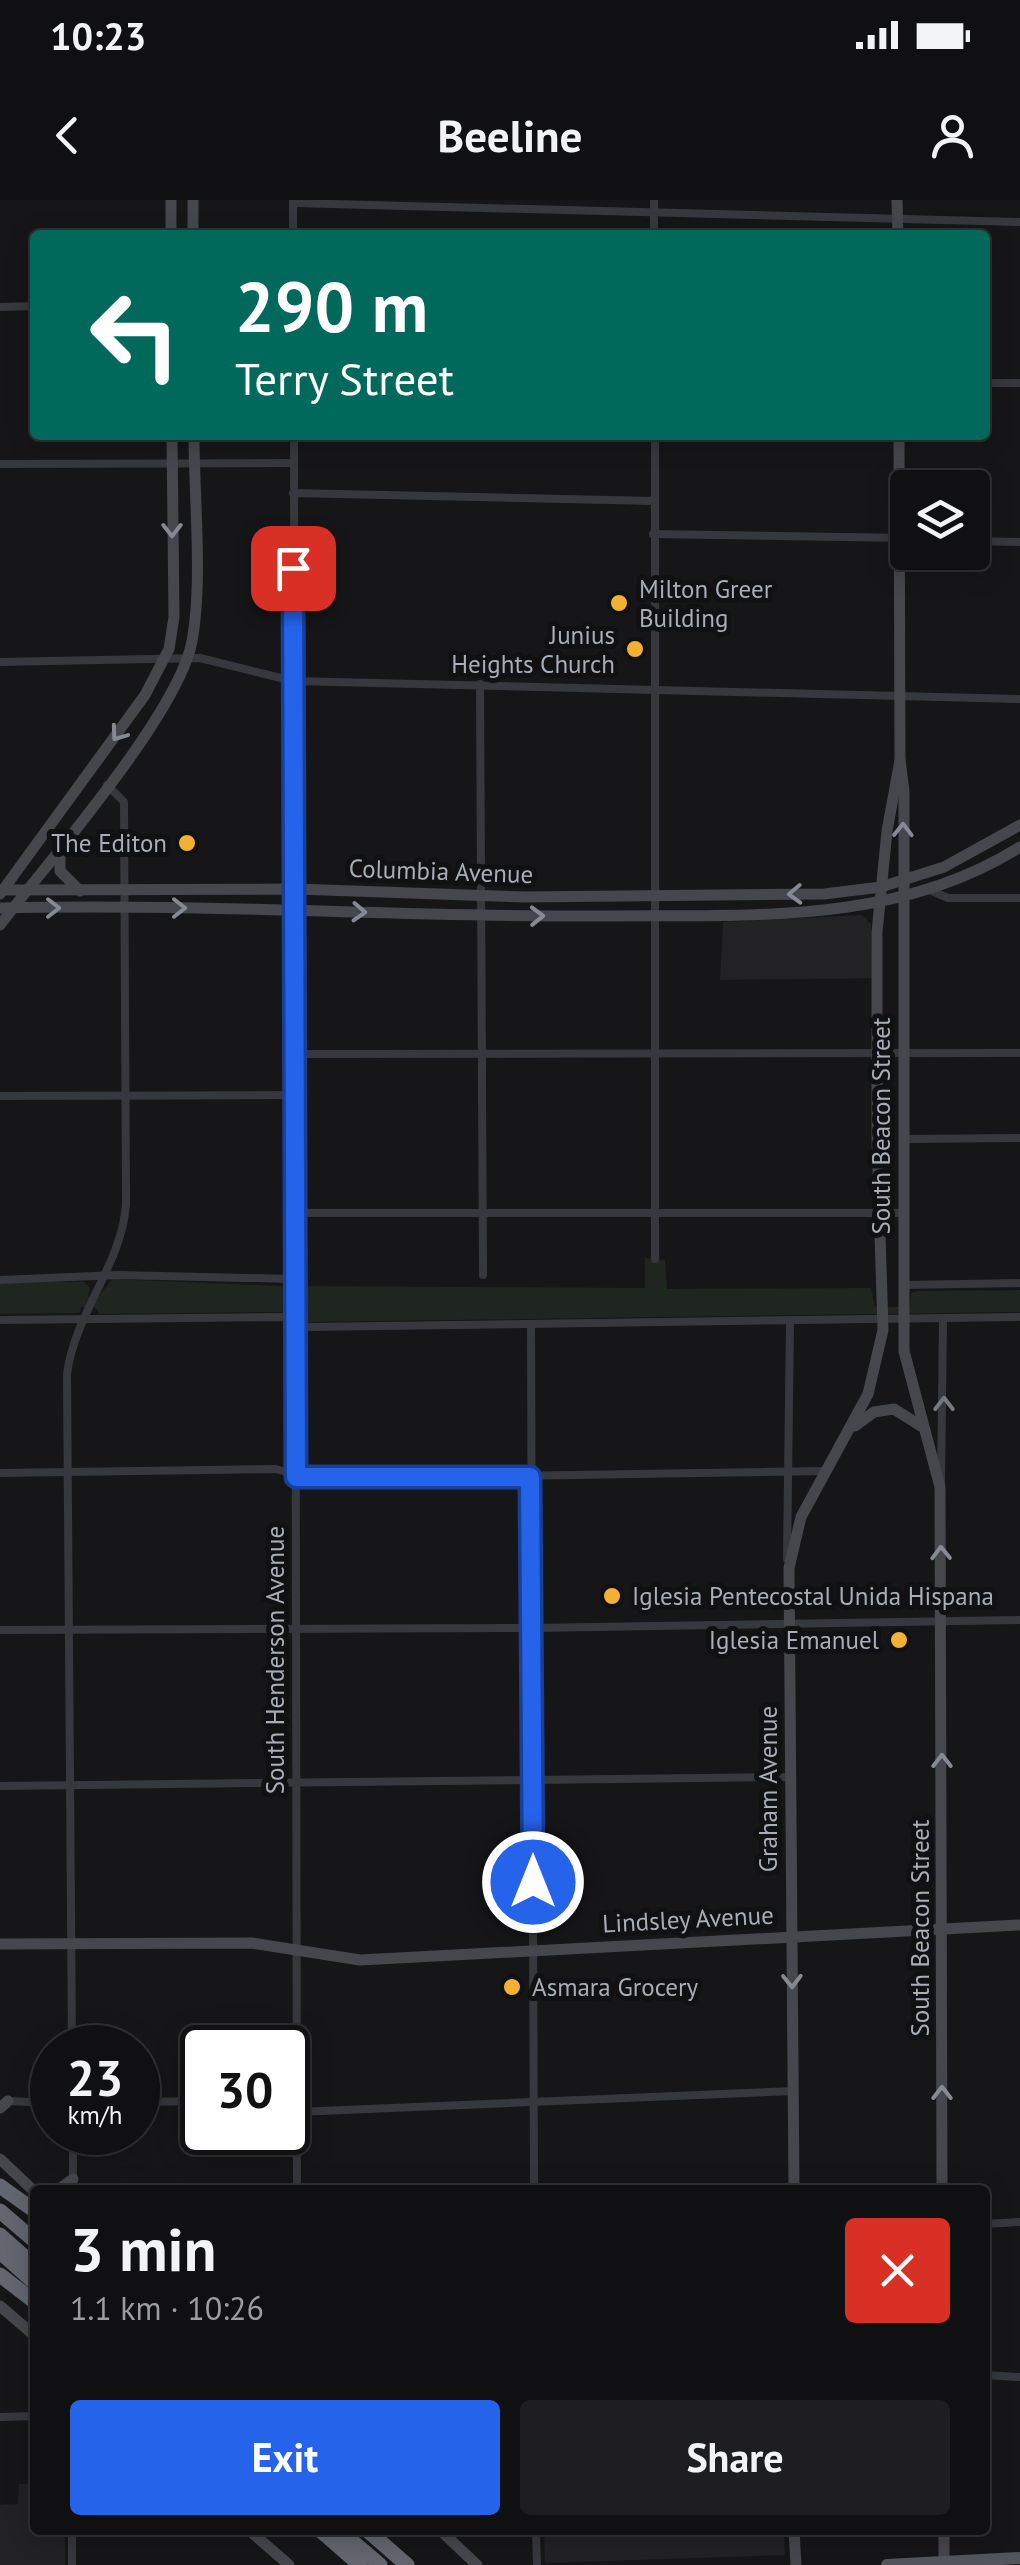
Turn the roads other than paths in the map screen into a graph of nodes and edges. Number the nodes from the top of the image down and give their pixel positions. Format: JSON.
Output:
{"nodes":[{"id":1,"x":171,"y":200,"type":"edge"},
{"id":2,"x":193,"y":200,"type":"edge"},
{"id":3,"x":654,"y":200,"type":"edge"},
{"id":4,"x":898,"y":200,"type":"edge"},
{"id":5,"x":293,"y":202,"type":"edge"},
{"id":6,"x":654,"y":212,"type":"junction"},
{"id":7,"x":898,"y":218,"type":"junction"},
{"id":8,"x":1020,"y":222,"type":"edge"},
{"id":9,"x":172,"y":230,"type":"edge"},
{"id":10,"x":193,"y":230,"type":"edge"},
{"id":11,"x":293,"y":230,"type":"edge"},
{"id":12,"x":654,"y":230,"type":"edge"},
{"id":13,"x":898,"y":230,"type":"edge"},
{"id":14,"x":30,"y":306,"type":"edge"},
{"id":15,"x":0,"y":307,"type":"edge"},
{"id":16,"x":990,"y":383,"type":"edge"},
{"id":17,"x":1020,"y":384,"type":"edge"},
{"id":18,"x":172,"y":440,"type":"edge"},
{"id":19,"x":194,"y":440,"type":"edge"},
{"id":20,"x":294,"y":440,"type":"edge"},
{"id":21,"x":655,"y":440,"type":"edge"},
{"id":22,"x":899,"y":440,"type":"edge"},
{"id":23,"x":172,"y":463,"type":"junction"},
{"id":24,"x":194,"y":463,"type":"junction"},
{"id":25,"x":294,"y":463,"type":"junction"},
{"id":26,"x":0,"y":464,"type":"edge"},
{"id":27,"x":901,"y":470,"type":"edge"},
{"id":28,"x":293,"y":493,"type":"junction"},
{"id":29,"x":654,"y":501,"type":"junction"},
{"id":30,"x":653,"y":534,"type":"junction"},
{"id":31,"x":890,"y":538,"type":"edge"},
{"id":32,"x":990,"y":541,"type":"edge"},
{"id":33,"x":1020,"y":542,"type":"edge"},
{"id":34,"x":903,"y":570,"type":"edge"},
{"id":35,"x":188,"y":658,"type":"junction"},
{"id":36,"x":164,"y":660,"type":"junction"},
{"id":37,"x":0,"y":662,"type":"edge"},
{"id":38,"x":293,"y":681,"type":"junction"},
{"id":39,"x":480,"y":684,"type":"junction"},
{"id":40,"x":654,"y":690,"type":"junction"},
{"id":41,"x":900,"y":696,"type":"junction"},
{"id":42,"x":1020,"y":699,"type":"edge"},
{"id":43,"x":900,"y":760,"type":"junction"},
{"id":44,"x":107,"y":785,"type":"junction"},
{"id":45,"x":1020,"y":825,"type":"edge"},
{"id":46,"x":61,"y":846,"type":"junction"},
{"id":47,"x":1020,"y":847,"type":"edge"},
{"id":48,"x":902,"y":881,"type":"junction"},
{"id":49,"x":881,"y":887,"type":"junction"},
{"id":50,"x":296,"y":889,"type":"junction"},
{"id":51,"x":27,"y":890,"type":"junction"},
{"id":52,"x":124,"y":890,"type":"junction"},
{"id":53,"x":1,"y":891,"type":"edge"},
{"id":54,"x":80,"y":891,"type":"junction"},
{"id":55,"x":932,"y":892,"type":"junction"},
{"id":56,"x":654,"y":896,"type":"junction"},
{"id":57,"x":480,"y":897,"type":"junction"},
{"id":58,"x":1020,"y":898,"type":"edge"},
{"id":59,"x":903,"y":900,"type":"junction"},
{"id":60,"x":879,"y":904,"type":"junction"},
{"id":61,"x":7,"y":908,"type":"edge"},
{"id":62,"x":123,"y":908,"type":"junction"},
{"id":63,"x":296,"y":909,"type":"junction"},
{"id":64,"x":654,"y":915,"type":"junction"},
{"id":65,"x":480,"y":916,"type":"junction"},
{"id":66,"x":0,"y":925,"type":"edge"},
{"id":67,"x":1020,"y":1052,"type":"edge"},
{"id":68,"x":656,"y":1053,"type":"junction"},
{"id":69,"x":294,"y":1054,"type":"junction"},
{"id":70,"x":483,"y":1054,"type":"junction"},
{"id":71,"x":903,"y":1054,"type":"junction"},
{"id":72,"x":876,"y":1055,"type":"junction"},
{"id":73,"x":294,"y":1095,"type":"junction"},
{"id":74,"x":0,"y":1096,"type":"edge"},
{"id":75,"x":126,"y":1096,"type":"junction"},
{"id":76,"x":1020,"y":1138,"type":"edge"},
{"id":77,"x":905,"y":1139,"type":"junction"},
{"id":78,"x":657,"y":1212,"type":"junction"},
{"id":79,"x":880,"y":1212,"type":"junction"},
{"id":80,"x":294,"y":1213,"type":"junction"},
{"id":81,"x":905,"y":1213,"type":"junction"},
{"id":82,"x":483,"y":1214,"type":"junction"},
{"id":83,"x":655,"y":1259,"type":"dead end"},
{"id":84,"x":483,"y":1274,"type":"dead end"},
{"id":85,"x":103,"y":1277,"type":"junction"},
{"id":86,"x":293,"y":1279,"type":"junction"},
{"id":87,"x":0,"y":1280,"type":"edge"},
{"id":88,"x":1020,"y":1283,"type":"edge"},
{"id":89,"x":904,"y":1285,"type":"junction"},
{"id":90,"x":1020,"y":1317,"type":"edge"},
{"id":91,"x":82,"y":1318,"type":"junction"},
{"id":92,"x":0,"y":1320,"type":"edge"},
{"id":93,"x":943,"y":1320,"type":"junction"},
{"id":94,"x":293,"y":1322,"type":"junction"},
{"id":95,"x":790,"y":1322,"type":"junction"},
{"id":96,"x":884,"y":1322,"type":"junction"},
{"id":97,"x":904,"y":1322,"type":"junction"},
{"id":98,"x":531,"y":1326,"type":"junction"},
{"id":99,"x":921,"y":1426,"type":"junction"},
{"id":100,"x":851,"y":1428,"type":"junction"},
{"id":101,"x":786,"y":1471,"type":"junction"},
{"id":102,"x":825,"y":1471,"type":"junction"},
{"id":103,"x":0,"y":1472,"type":"edge"},
{"id":104,"x":68,"y":1472,"type":"junction"},
{"id":105,"x":296,"y":1477,"type":"junction"},
{"id":106,"x":530,"y":1477,"type":"junction"},
{"id":107,"x":940,"y":1487,"type":"junction"},
{"id":108,"x":789,"y":1568,"type":"junction"},
{"id":109,"x":941,"y":1620,"type":"junction"},
{"id":110,"x":1020,"y":1620,"type":"edge"},
{"id":111,"x":790,"y":1625,"type":"junction"},
{"id":112,"x":532,"y":1628,"type":"junction"},
{"id":113,"x":294,"y":1629,"type":"junction"},
{"id":114,"x":0,"y":1630,"type":"edge"},
{"id":115,"x":68,"y":1630,"type":"junction"},
{"id":116,"x":791,"y":1777,"type":"junction"},
{"id":117,"x":534,"y":1780,"type":"junction"},
{"id":118,"x":295,"y":1783,"type":"junction"},
{"id":119,"x":0,"y":1786,"type":"edge"},
{"id":120,"x":69,"y":1786,"type":"junction"},
{"id":121,"x":1020,"y":1925,"type":"edge"},
{"id":122,"x":943,"y":1929,"type":"junction"},
{"id":123,"x":792,"y":1936,"type":"junction"},
{"id":124,"x":70,"y":1943,"type":"junction"},
{"id":125,"x":0,"y":1944,"type":"edge"},
{"id":126,"x":296,"y":1950,"type":"junction"},
{"id":127,"x":533,"y":1950,"type":"junction"},
{"id":128,"x":72,"y":2025,"type":"edge"},
{"id":129,"x":294,"y":2025,"type":"edge"},
{"id":130,"x":793,"y":2092,"type":"junction"},
{"id":131,"x":534,"y":2102,"type":"junction"},
{"id":132,"x":3,"y":2103,"type":"edge"},
{"id":133,"x":30,"y":2103,"type":"edge"},
{"id":134,"x":310,"y":2111,"type":"edge"},
{"id":135,"x":73,"y":2155,"type":"edge"},
{"id":136,"x":297,"y":2155,"type":"edge"},
{"id":137,"x":0,"y":2160,"type":"edge"},
{"id":138,"x":73,"y":2184,"type":"edge"},
{"id":139,"x":298,"y":2185,"type":"edge"},
{"id":140,"x":534,"y":2185,"type":"edge"},
{"id":141,"x":794,"y":2185,"type":"edge"},
{"id":142,"x":942,"y":2185,"type":"edge"},
{"id":143,"x":0,"y":2186,"type":"edge"},
{"id":144,"x":30,"y":2186,"type":"edge"},
{"id":145,"x":30,"y":2207,"type":"edge"},
{"id":146,"x":0,"y":2210,"type":"edge"},
{"id":147,"x":1020,"y":2222,"type":"edge"},
{"id":148,"x":990,"y":2224,"type":"edge"},
{"id":149,"x":0,"y":2232,"type":"edge"},
{"id":150,"x":30,"y":2237,"type":"edge"},
{"id":151,"x":0,"y":2252,"type":"edge"},
{"id":152,"x":30,"y":2258,"type":"edge"},
{"id":153,"x":0,"y":2276,"type":"edge"},
{"id":154,"x":30,"y":2279,"type":"edge"},
{"id":155,"x":30,"y":2298,"type":"edge"},
{"id":156,"x":0,"y":2306,"type":"edge"},
{"id":157,"x":30,"y":2332,"type":"edge"},
{"id":158,"x":990,"y":2376,"type":"edge"},
{"id":159,"x":1020,"y":2377,"type":"edge"},
{"id":160,"x":0,"y":2416,"type":"edge"},
{"id":161,"x":30,"y":2416,"type":"edge"},
{"id":162,"x":72,"y":2535,"type":"edge"},
{"id":163,"x":254,"y":2535,"type":"edge"},
{"id":164,"x":329,"y":2535,"type":"edge"},
{"id":165,"x":349,"y":2535,"type":"edge"},
{"id":166,"x":370,"y":2535,"type":"edge"},
{"id":167,"x":445,"y":2535,"type":"edge"},
{"id":168,"x":536,"y":2535,"type":"edge"},
{"id":169,"x":794,"y":2535,"type":"edge"},
{"id":170,"x":944,"y":2535,"type":"edge"},
{"id":171,"x":262,"y":2542,"type":"junction"},
{"id":172,"x":1020,"y":2558,"type":"edge"},
{"id":173,"x":380,"y":2562,"type":"edge"},
{"id":174,"x":944,"y":2564,"type":"edge"},
{"id":175,"x":72,"y":2565,"type":"edge"},
{"id":176,"x":275,"y":2565,"type":"edge"},
{"id":177,"x":289,"y":2565,"type":"edge"},
{"id":178,"x":477,"y":2565,"type":"edge"},
{"id":179,"x":537,"y":2565,"type":"edge"},
{"id":180,"x":796,"y":2565,"type":"edge"},
{"id":181,"x":887,"y":2565,"type":"edge"}],
"edges":[{"from":1,"to":9,"type":"street"},
{"from":2,"to":10,"type":"street"},
{"from":3,"to":6,"type":"street"},
{"from":4,"to":7,"type":"street"},
{"from":5,"to":6,"type":"street"},
{"from":5,"to":11,"type":"street"},
{"from":6,"to":7,"type":"street"},
{"from":6,"to":12,"type":"street"},
{"from":7,"to":8,"type":"street"},
{"from":7,"to":13,"type":"street"},
{"from":14,"to":15,"type":"street"},
{"from":16,"to":17,"type":"street"},
{"from":18,"to":23,"type":"street"},
{"from":19,"to":24,"type":"street"},
{"from":20,"to":25,"type":"street","name":"South Henderson Avenue"},
{"from":21,"to":29,"type":"street"},
{"from":22,"to":27,"type":"street"},
{"from":23,"to":24,"type":"street"},
{"from":23,"to":26,"type":"street"},
{"from":23,"to":36,"type":"street","one_way":true},
{"from":24,"to":25,"type":"street"},
{"from":24,"to":35,"type":"street"},
{"from":25,"to":28,"type":"street","name":"South Henderson Avenue"},
{"from":28,"to":29,"type":"street"},
{"from":28,"to":38,"type":"street","name":"South Henderson Avenue"},
{"from":29,"to":30,"type":"street"},
{"from":30,"to":31,"type":"street"},
{"from":30,"to":40,"type":"street"},
{"from":32,"to":33,"type":"street"},
{"from":34,"to":41,"type":"street"},
{"from":35,"to":36,"type":"street"},
{"from":35,"to":38,"type":"street"},
{"from":35,"to":44,"type":"street"},
{"from":36,"to":37,"type":"street"},
{"from":36,"to":53,"type":"street","one_way":true},
{"from":38,"to":39,"type":"street"},
{"from":38,"to":50,"type":"street","name":"South Henderson Avenue"},
{"from":39,"to":40,"type":"street"},
{"from":39,"to":57,"type":"street"},
{"from":40,"to":41,"type":"street"},
{"from":40,"to":56,"type":"street"},
{"from":41,"to":42,"type":"street"},
{"from":41,"to":43,"type":"street"},
{"from":48,"to":43,"type":"street","name":"South Beacon Street","one_way":true},
{"from":43,"to":49,"type":"street","name":"South Beacon Street"},
{"from":44,"to":46,"type":"street"},
{"from":44,"to":52,"type":"street"},
{"from":45,"to":48,"type":"street","name":"Columbia Avenue"},
{"from":46,"to":51,"type":"street"},
{"from":46,"to":54,"type":"street"},
{"from":47,"to":55,"type":"street","name":"Columbia Avenue"},
{"from":48,"to":49,"type":"street","name":"Columbia Avenue"},
{"from":48,"to":59,"type":"street","name":"South Beacon Street"},
{"from":49,"to":56,"type":"street","name":"Columbia Avenue","one_way":true},
{"from":49,"to":60,"type":"street","name":"South Beacon Street"},
{"from":50,"to":52,"type":"street","name":"Columbia Avenue"},
{"from":50,"to":57,"type":"street","name":"Columbia Avenue"},
{"from":50,"to":63,"type":"street","name":"South Henderson Avenue"},
{"from":51,"to":53,"type":"street","name":"Columbia Avenue"},
{"from":51,"to":54,"type":"street","name":"Columbia Avenue"},
{"from":51,"to":61,"type":"street"},
{"from":52,"to":54,"type":"street","name":"Columbia Avenue"},
{"from":52,"to":62,"type":"street"},
{"from":55,"to":58,"type":"street"},
{"from":55,"to":59,"type":"street","name":"Columbia Avenue"},
{"from":56,"to":57,"type":"street","name":"Columbia Avenue"},
{"from":56,"to":64,"type":"street"},
{"from":57,"to":65,"type":"street"},
{"from":59,"to":60,"type":"street","name":"Columbia Avenue"},
{"from":59,"to":71,"type":"street","name":"South Beacon Street"},
{"from":60,"to":64,"type":"street","name":"Columbia Avenue"},
{"from":60,"to":72,"type":"street","name":"South Beacon Street"},
{"from":61,"to":62,"type":"street","name":"Columbia Avenue","one_way":true},
{"from":61,"to":66,"type":"street"},
{"from":62,"to":63,"type":"street","name":"Columbia Avenue","one_way":true},
{"from":62,"to":75,"type":"street"},
{"from":63,"to":65,"type":"street","name":"Columbia Avenue","one_way":true},
{"from":63,"to":69,"type":"street","name":"South Henderson Avenue"},
{"from":65,"to":64,"type":"street","name":"Columbia Avenue","one_way":true},
{"from":64,"to":68,"type":"street"},
{"from":65,"to":70,"type":"street"},
{"from":67,"to":71,"type":"street"},
{"from":68,"to":70,"type":"street"},
{"from":68,"to":72,"type":"street"},
{"from":68,"to":78,"type":"street"},
{"from":69,"to":70,"type":"street"},
{"from":69,"to":73,"type":"street","name":"South Henderson Avenue"},
{"from":70,"to":82,"type":"street"},
{"from":71,"to":72,"type":"street"},
{"from":71,"to":77,"type":"street","name":"South Beacon Street"},
{"from":72,"to":79,"type":"street","name":"South Beacon Street"},
{"from":73,"to":75,"type":"street"},
{"from":73,"to":80,"type":"street","name":"South Henderson Avenue"},
{"from":74,"to":75,"type":"street"},
{"from":75,"to":85,"type":"street"},
{"from":76,"to":77,"type":"street"},
{"from":77,"to":81,"type":"street","name":"South Beacon Street"},
{"from":78,"to":79,"type":"street"},
{"from":78,"to":82,"type":"street"},
{"from":78,"to":83,"type":"street"},
{"from":79,"to":81,"type":"street"},
{"from":79,"to":96,"type":"street","name":"South Beacon Street"},
{"from":80,"to":82,"type":"street"},
{"from":80,"to":86,"type":"street","name":"South Henderson Avenue"},
{"from":81,"to":89,"type":"street","name":"South Beacon Street"},
{"from":82,"to":84,"type":"street"},
{"from":85,"to":86,"type":"street"},
{"from":85,"to":87,"type":"street"},
{"from":85,"to":91,"type":"street"},
{"from":86,"to":94,"type":"street","name":"South Henderson Avenue"},
{"from":88,"to":89,"type":"street"},
{"from":89,"to":97,"type":"street","name":"South Beacon Street"},
{"from":90,"to":93,"type":"street"},
{"from":91,"to":92,"type":"street"},
{"from":91,"to":94,"type":"street"},
{"from":91,"to":104,"type":"street"},
{"from":93,"to":97,"type":"street"},
{"from":107,"to":93,"type":"street","name":"South Beacon Street","one_way":true},
{"from":94,"to":98,"type":"street"},
{"from":94,"to":105,"type":"street","name":"South Henderson Avenue"},
{"from":95,"to":96,"type":"street"},
{"from":95,"to":98,"type":"street"},
{"from":95,"to":101,"type":"street","name":"Graham Avenue"},
{"from":96,"to":97,"type":"street"},
{"from":96,"to":100,"type":"street","name":"Graham Avenue"},
{"from":97,"to":99,"type":"street","name":"South Beacon Street"},
{"from":98,"to":106,"type":"street"},
{"from":99,"to":100,"type":"street"},
{"from":99,"to":107,"type":"street","name":"South Beacon Street"},
{"from":100,"to":102,"type":"street","name":"Graham Avenue"},
{"from":101,"to":102,"type":"street"},
{"from":101,"to":106,"type":"street"},
{"from":101,"to":108,"type":"street","name":"Graham Avenue"},
{"from":102,"to":108,"type":"street","name":"Graham Avenue"},
{"from":103,"to":104,"type":"street"},
{"from":104,"to":105,"type":"street"},
{"from":104,"to":115,"type":"street"},
{"from":105,"to":106,"type":"street"},
{"from":105,"to":113,"type":"street","name":"South Henderson Avenue"},
{"from":106,"to":112,"type":"street"},
{"from":109,"to":107,"type":"street","name":"South Beacon Street","one_way":true},
{"from":108,"to":111,"type":"street","name":"Graham Avenue"},
{"from":109,"to":110,"type":"street"},
{"from":109,"to":111,"type":"street"},
{"from":122,"to":109,"type":"street","name":"South Beacon Street","one_way":true},
{"from":111,"to":112,"type":"street"},
{"from":111,"to":116,"type":"street","name":"Graham Avenue"},
{"from":112,"to":113,"type":"street"},
{"from":112,"to":117,"type":"street"},
{"from":113,"to":115,"type":"street"},
{"from":113,"to":118,"type":"street","name":"South Henderson Avenue"},
{"from":114,"to":115,"type":"street"},
{"from":115,"to":120,"type":"street"},
{"from":116,"to":117,"type":"street"},
{"from":116,"to":123,"type":"street","name":"Graham Avenue"},
{"from":117,"to":118,"type":"street"},
{"from":117,"to":127,"type":"street"},
{"from":118,"to":120,"type":"street"},
{"from":118,"to":126,"type":"street","name":"South Henderson Avenue"},
{"from":119,"to":120,"type":"street"},
{"from":120,"to":124,"type":"street"},
{"from":121,"to":122,"type":"street","name":"Lindsley Avenue"},
{"from":122,"to":123,"type":"street","name":"Lindsley Avenue"},
{"from":142,"to":122,"type":"street","name":"South Beacon Street","one_way":true},
{"from":123,"to":127,"type":"street","name":"Lindsley Avenue"},
{"from":123,"to":130,"type":"street","name":"Graham Avenue","one_way":true},
{"from":124,"to":125,"type":"street","name":"Lindsley Avenue"},
{"from":124,"to":126,"type":"street","name":"Lindsley Avenue"},
{"from":124,"to":128,"type":"street"},
{"from":126,"to":127,"type":"street","name":"Lindsley Avenue"},
{"from":126,"to":129,"type":"street","name":"South Henderson Avenue"},
{"from":127,"to":131,"type":"street"},
{"from":130,"to":131,"type":"street"},
{"from":130,"to":141,"type":"street","name":"Graham Avenue"},
{"from":131,"to":134,"type":"street"},
{"from":131,"to":140,"type":"street"},
{"from":132,"to":133,"type":"street"},
{"from":135,"to":138,"type":"street"},
{"from":136,"to":139,"type":"street","name":"South Henderson Avenue"},
{"from":137,"to":144,"type":"street"},
{"from":143,"to":145,"type":"highway"},
{"from":146,"to":150,"type":"highway"},
{"from":147,"to":148,"type":"street"},
{"from":149,"to":152,"type":"highway"},
{"from":151,"to":154,"type":"highway"},
{"from":153,"to":155,"type":"highway"},
{"from":156,"to":157,"type":"street"},
{"from":158,"to":159,"type":"street"},
{"from":160,"to":161,"type":"street"},
{"from":162,"to":175,"type":"street"},
{"from":163,"to":171,"type":"street"},
{"from":164,"to":173,"type":"highway"},
{"from":165,"to":173,"type":"highway"},
{"from":166,"to":173,"type":"highway"},
{"from":167,"to":178,"type":"street"},
{"from":168,"to":179,"type":"street"},
{"from":169,"to":180,"type":"street"},
{"from":170,"to":174,"type":"street"},
{"from":171,"to":176,"type":"street"},
{"from":171,"to":177,"type":"street"},
{"from":172,"to":174,"type":"main road"},
{"from":174,"to":181,"type":"main road"}]}
